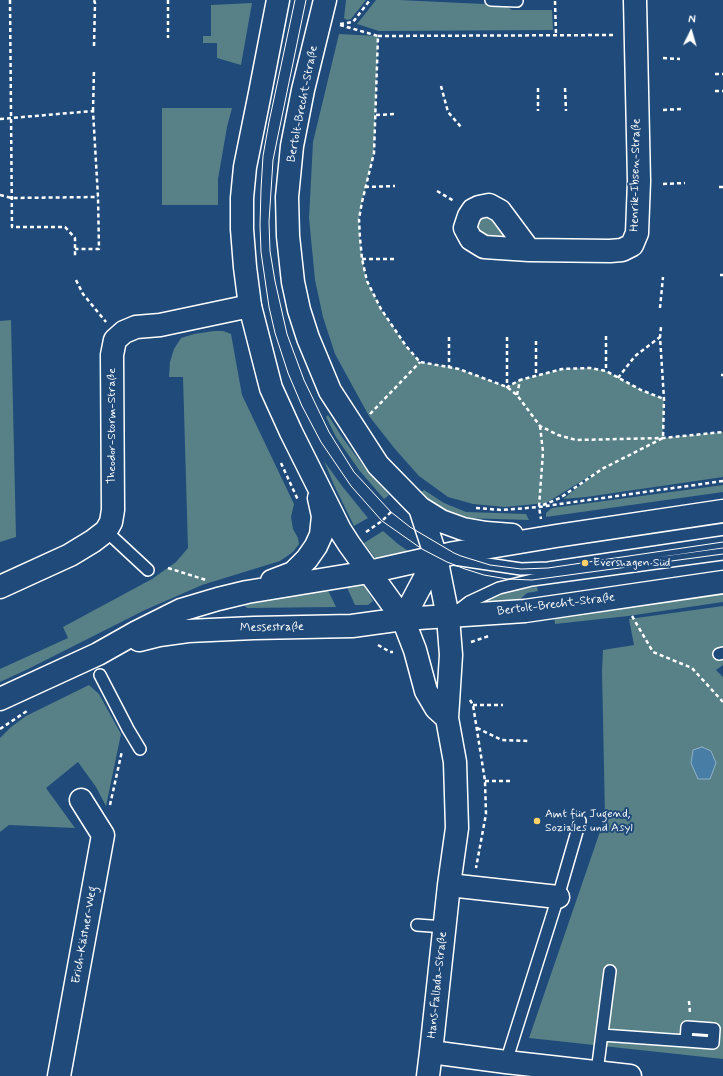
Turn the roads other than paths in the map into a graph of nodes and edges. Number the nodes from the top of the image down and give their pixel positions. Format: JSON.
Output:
{"nodes":[{"id":1,"x":278,"y":0,"type":"edge"},
{"id":2,"x":324,"y":0,"type":"edge"},
{"id":3,"x":491,"y":0,"type":"edge"},
{"id":4,"x":635,"y":0,"type":"edge"},
{"id":5,"x":517,"y":1,"type":"dead end"},
{"id":6,"x":529,"y":250,"type":"dead end"},
{"id":7,"x":250,"y":306,"type":"junction"},
{"id":8,"x":316,"y":481,"type":"junction"},
{"id":9,"x":414,"y":501,"type":"junction"},
{"id":10,"x":723,"y":511,"type":"edge"},
{"id":11,"x":106,"y":531,"type":"junction"},
{"id":12,"x":543,"y":538,"type":"junction"},
{"id":13,"x":723,"y":542,"type":"edge"},
{"id":14,"x":723,"y":554,"type":"edge"},
{"id":15,"x":436,"y":557,"type":"junction"},
{"id":16,"x":148,"y":570,"type":"dead end"},
{"id":17,"x":369,"y":572,"type":"junction"},
{"id":18,"x":723,"y":582,"type":"edge"},
{"id":19,"x":0,"y":587,"type":"edge"},
{"id":20,"x":247,"y":592,"type":"junction"},
{"id":21,"x":448,"y":617,"type":"junction"},
{"id":22,"x":403,"y":619,"type":"junction"},
{"id":23,"x":98,"y":654,"type":"junction"},
{"id":24,"x":100,"y":675,"type":"dead end"},
{"id":25,"x":0,"y":699,"type":"edge"},
{"id":26,"x":447,"y":718,"type":"junction"},
{"id":27,"x":140,"y":749,"type":"dead end"},
{"id":28,"x":81,"y":800,"type":"dead end"},
{"id":29,"x":580,"y":821,"type":"dead end"},
{"id":30,"x":449,"y":885,"type":"junction"},
{"id":31,"x":558,"y":896,"type":"junction"},
{"id":32,"x":417,"y":925,"type":"dead end"},
{"id":33,"x":445,"y":927,"type":"junction"},
{"id":34,"x":610,"y":972,"type":"dead end"},
{"id":35,"x":602,"y":1034,"type":"junction"},
{"id":36,"x":686,"y":1041,"type":"dead end"},
{"id":37,"x":430,"y":1052,"type":"junction"},
{"id":38,"x":506,"y":1062,"type":"junction"},
{"id":39,"x":597,"y":1072,"type":"junction"},
{"id":40,"x":59,"y":1076,"type":"edge"},
{"id":41,"x":428,"y":1076,"type":"edge"},
{"id":42,"x":630,"y":1076,"type":"edge"}],
"edges":[{"from":1,"to":7,"type":"main road"},
{"from":2,"to":9,"type":"main road","name":"Bertolt-Brecht-Straße"},
{"from":3,"to":5,"type":"lane"},
{"from":4,"to":6,"type":"main road","name":"Henrik-Ibsen-Straße"},
{"from":7,"to":8,"type":"main road"},
{"from":7,"to":11,"type":"main road","name":"Theodor-Storm-Straße"},
{"from":8,"to":17,"type":"main road"},
{"from":8,"to":20,"type":"main road"},
{"from":9,"to":12,"type":"main road","name":"Bertolt-Brecht-Straße"},
{"from":9,"to":15,"type":"main road","name":"Bertolt-Brecht-Straße"},
{"from":10,"to":12,"type":"main road","name":"Bertolt-Brecht-Straße"},
{"from":11,"to":16,"type":"lane"},
{"from":11,"to":19,"type":"main road"},
{"from":12,"to":15,"type":"main road","name":"Bertolt-Brecht-Straße"},
{"from":13,"to":15,"type":"lane"},
{"from":14,"to":21,"type":"lane"},
{"from":15,"to":17,"type":"main road","name":"Bertolt-Brecht-Straße"},
{"from":15,"to":21,"type":"main road","name":"Bertolt-Brecht-Straße"},
{"from":15,"to":22,"type":"main road"},
{"from":17,"to":20,"type":"main road","name":"Messestraße"},
{"from":17,"to":22,"type":"main road"},
{"from":18,"to":21,"type":"main road","name":"Bertolt-Brecht-Straße"},
{"from":20,"to":23,"type":"main road","name":"Messestraße"},
{"from":21,"to":22,"type":"main road","name":"Messestraße"},
{"from":21,"to":26,"type":"main road","name":"Hans-Fallada-Straße"},
{"from":22,"to":23,"type":"main road","name":"Messestraße"},
{"from":22,"to":26,"type":"main road"},
{"from":23,"to":25,"type":"main road","name":"Messestraße"},
{"from":24,"to":27,"type":"lane"},
{"from":26,"to":30,"type":"main road","name":"Hans-Fallada-Straße"},
{"from":28,"to":40,"type":"main road","name":"Erich-Kästner-Weg"},
{"from":29,"to":31,"type":"lane"},
{"from":30,"to":31,"type":"main road"},
{"from":30,"to":33,"type":"main road","name":"Hans-Fallada-Straße"},
{"from":31,"to":38,"type":"lane"},
{"from":32,"to":33,"type":"lane"},
{"from":33,"to":37,"type":"main road","name":"Hans-Fallada-Straße"},
{"from":34,"to":35,"type":"lane"},
{"from":35,"to":36,"type":"lane"},
{"from":35,"to":39,"type":"lane"},
{"from":37,"to":38,"type":"main road","name":"Hans-Fallada-Straße"},
{"from":37,"to":41,"type":"main road"},
{"from":38,"to":39,"type":"main road","name":"Hans-Fallada-Straße"},
{"from":39,"to":42,"type":"main road","name":"Hans-Fallada-Straße"}]}
